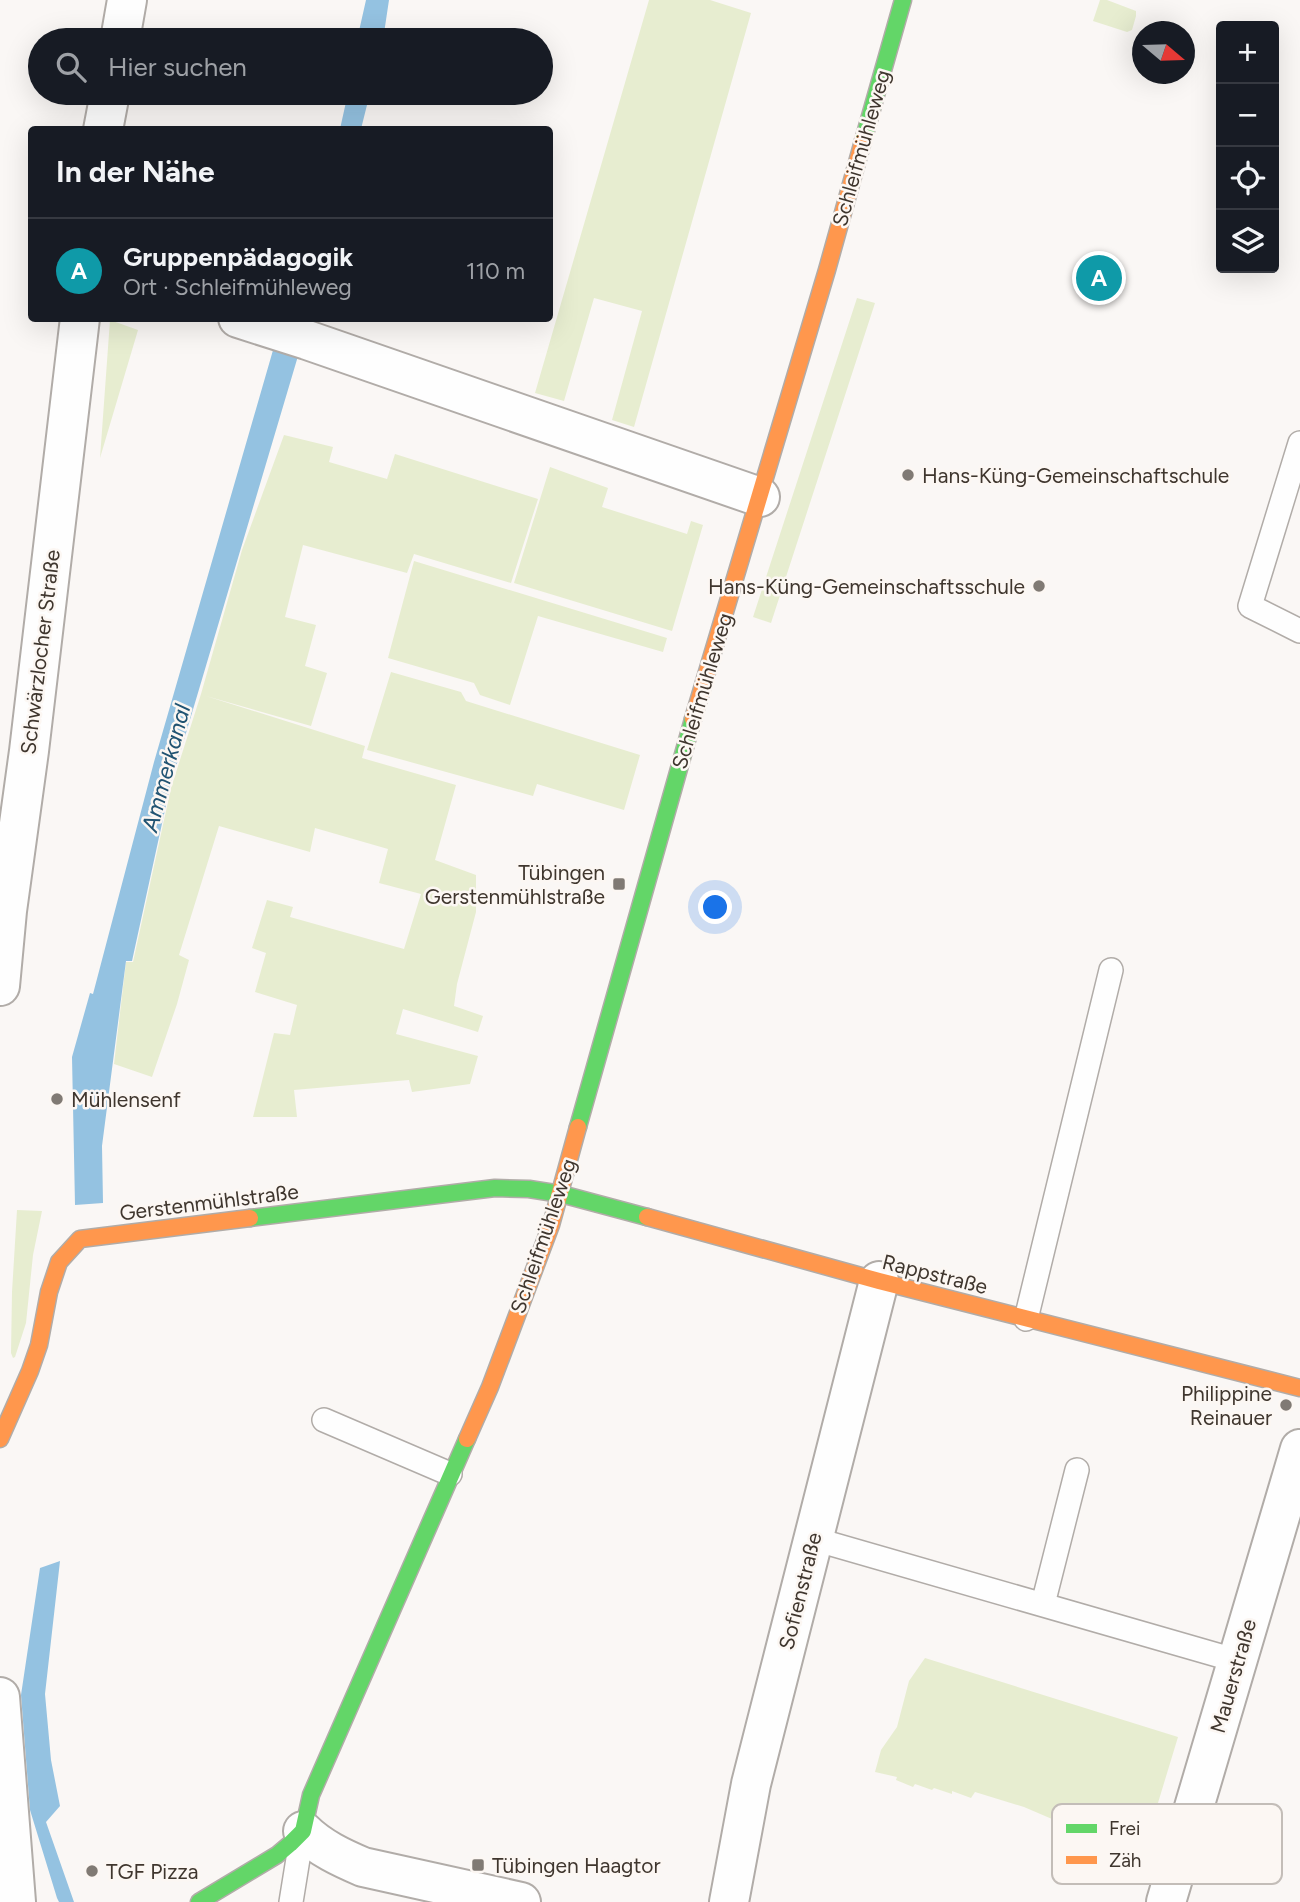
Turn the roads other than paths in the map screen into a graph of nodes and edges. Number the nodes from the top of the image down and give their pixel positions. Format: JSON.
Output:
{"nodes":[{"id":1,"x":127,"y":0,"type":"edge"},
{"id":2,"x":903,"y":0,"type":"edge"},
{"id":3,"x":122,"y":28,"type":"edge"},
{"id":4,"x":108,"y":105,"type":"edge"},
{"id":5,"x":104,"y":126,"type":"edge"},
{"id":6,"x":80,"y":322,"type":"edge"},
{"id":7,"x":251,"y":322,"type":"edge"},
{"id":8,"x":1300,"y":443,"type":"edge"},
{"id":9,"x":760,"y":497,"type":"junction"},
{"id":10,"x":1300,"y":631,"type":"edge"},
{"id":11,"x":1111,"y":970,"type":"dead end"},
{"id":12,"x":0,"y":986,"type":"edge"},
{"id":13,"x":561,"y":1194,"type":"junction"},
{"id":14,"x":879,"y":1281,"type":"junction"},
{"id":15,"x":1026,"y":1319,"type":"junction"},
{"id":16,"x":1300,"y":1388,"type":"edge"},
{"id":17,"x":324,"y":1420,"type":"dead end"},
{"id":18,"x":0,"y":1439,"type":"edge"},
{"id":19,"x":1300,"y":1449,"type":"edge"},
{"id":20,"x":1077,"y":1470,"type":"dead end"},
{"id":21,"x":450,"y":1474,"type":"junction"},
{"id":22,"x":814,"y":1539,"type":"junction"},
{"id":23,"x":1043,"y":1604,"type":"junction"},
{"id":24,"x":1238,"y":1661,"type":"junction"},
{"id":25,"x":0,"y":1697,"type":"edge"},
{"id":26,"x":1195,"y":1804,"type":"edge"},
{"id":27,"x":303,"y":1831,"type":"junction"},
{"id":28,"x":1171,"y":1884,"type":"edge"},
{"id":29,"x":16,"y":1902,"type":"edge"},
{"id":30,"x":199,"y":1902,"type":"edge"},
{"id":31,"x":291,"y":1902,"type":"edge"},
{"id":32,"x":521,"y":1902,"type":"edge"},
{"id":33,"x":729,"y":1902,"type":"edge"},
{"id":34,"x":1166,"y":1902,"type":"edge"}],
"edges":[{"from":1,"to":3,"type":"street"},
{"from":2,"to":9,"type":"street","name":"Schleifmühleweg"},
{"from":4,"to":5,"type":"street"},
{"from":6,"to":12,"type":"street","name":"Schwärzlocher Straße"},
{"from":7,"to":9,"type":"street"},
{"from":8,"to":10,"type":"lane"},
{"from":9,"to":13,"type":"street","name":"Schleifmühleweg"},
{"from":11,"to":15,"type":"lane"},
{"from":13,"to":14,"type":"street","name":"Rappstraße"},
{"from":13,"to":18,"type":"street","name":"Gerstenmühlstraße"},
{"from":13,"to":21,"type":"street","name":"Schleifmühleweg"},
{"from":14,"to":15,"type":"street","name":"Rappstraße"},
{"from":14,"to":22,"type":"street","name":"Sofienstraße"},
{"from":15,"to":16,"type":"street","name":"Rappstraße"},
{"from":17,"to":21,"type":"lane"},
{"from":19,"to":24,"type":"street","name":"Mauerstraße"},
{"from":20,"to":23,"type":"lane"},
{"from":21,"to":27,"type":"street","name":"Schleifmühleweg"},
{"from":22,"to":23,"type":"lane"},
{"from":22,"to":33,"type":"street","name":"Sofienstraße"},
{"from":23,"to":24,"type":"lane"},
{"from":24,"to":26,"type":"street","name":"Mauerstraße"},
{"from":25,"to":29,"type":"street"},
{"from":27,"to":30,"type":"street"},
{"from":27,"to":31,"type":"lane"},
{"from":27,"to":32,"type":"street"},
{"from":28,"to":34,"type":"street","name":"Mauerstraße"}]}
